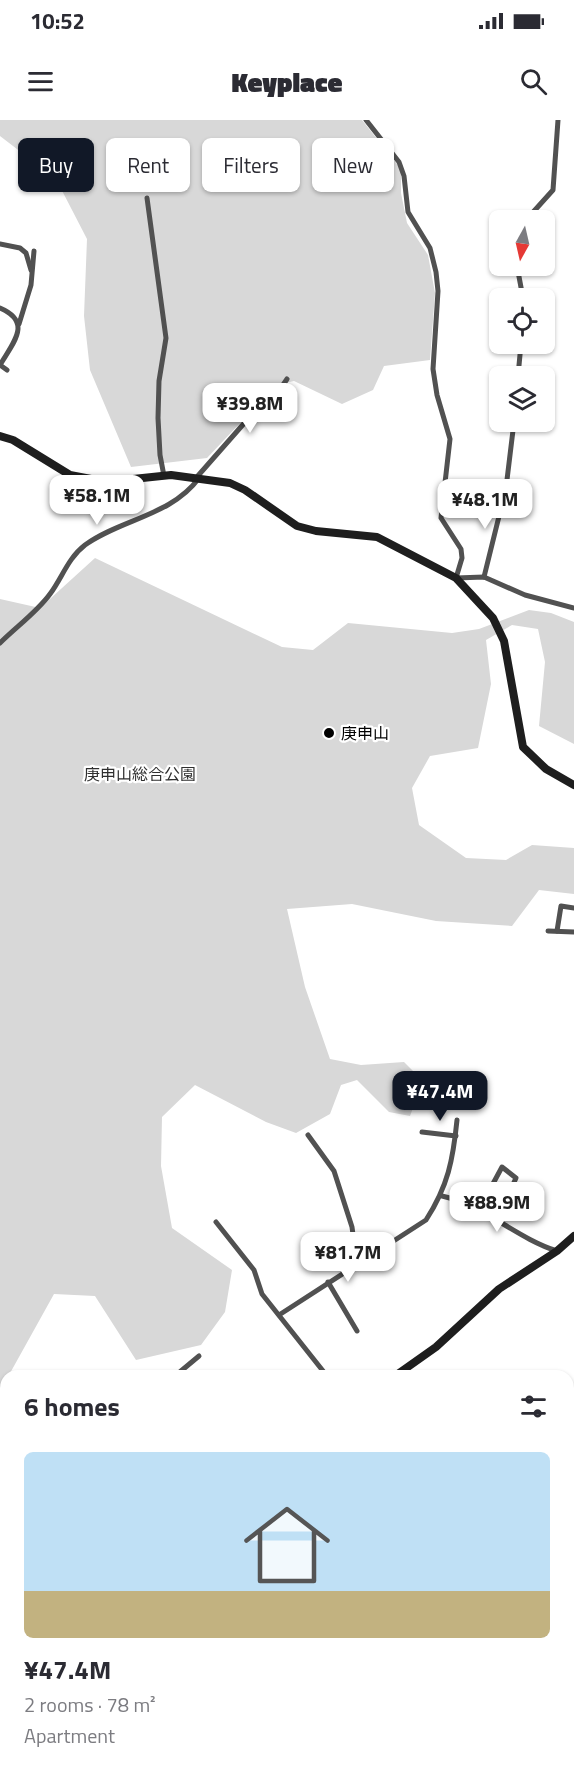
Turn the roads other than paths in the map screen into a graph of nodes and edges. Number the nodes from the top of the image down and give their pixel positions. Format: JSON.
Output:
{"nodes":[{"id":1,"x":366,"y":120,"type":"edge"},
{"id":2,"x":558,"y":120,"type":"edge"},
{"id":3,"x":147,"y":198,"type":"dead end"},
{"id":4,"x":535,"y":210,"type":"edge"},
{"id":5,"x":0,"y":244,"type":"edge"},
{"id":6,"x":33,"y":251,"type":"dead end"},
{"id":7,"x":32,"y":274,"type":"junction"},
{"id":8,"x":0,"y":308,"type":"edge"},
{"id":9,"x":19,"y":324,"type":"junction"},
{"id":10,"x":7,"y":370,"type":"dead end"},
{"id":11,"x":287,"y":379,"type":"dead end"},
{"id":12,"x":513,"y":432,"type":"edge"},
{"id":13,"x":0,"y":436,"type":"edge"},
{"id":14,"x":164,"y":476,"type":"junction"},
{"id":15,"x":198,"y":478,"type":"junction"},
{"id":16,"x":484,"y":577,"type":"junction"},
{"id":17,"x":456,"y":578,"type":"junction"},
{"id":18,"x":574,"y":608,"type":"edge"},
{"id":19,"x":0,"y":643,"type":"edge"},
{"id":20,"x":574,"y":785,"type":"edge"},
{"id":21,"x":574,"y":908,"type":"edge"},
{"id":22,"x":557,"y":931,"type":"junction"},
{"id":23,"x":548,"y":932,"type":"dead end"},
{"id":24,"x":574,"y":932,"type":"edge"},
{"id":25,"x":457,"y":1120,"type":"dead end"},
{"id":26,"x":422,"y":1132,"type":"dead end"},
{"id":27,"x":308,"y":1135,"type":"dead end"},
{"id":28,"x":456,"y":1136,"type":"junction"},
{"id":29,"x":442,"y":1196,"type":"junction"},
{"id":30,"x":487,"y":1214,"type":"junction"},
{"id":31,"x":497,"y":1220,"type":"junction"},
{"id":32,"x":216,"y":1222,"type":"dead end"},
{"id":33,"x":574,"y":1236,"type":"edge"},
{"id":34,"x":557,"y":1251,"type":"junction"},
{"id":35,"x":357,"y":1265,"type":"junction"},
{"id":36,"x":328,"y":1282,"type":"junction"},
{"id":37,"x":279,"y":1316,"type":"junction"},
{"id":38,"x":357,"y":1331,"type":"dead end"},
{"id":39,"x":199,"y":1356,"type":"dead end"},
{"id":40,"x":182,"y":1370,"type":"edge"},
{"id":41,"x":322,"y":1370,"type":"edge"},
{"id":42,"x":403,"y":1370,"type":"edge"}],
"edges":[{"from":1,"to":17,"type":"street"},
{"from":2,"to":4,"type":"street"},
{"from":3,"to":14,"type":"street"},
{"from":5,"to":7,"type":"street"},
{"from":6,"to":7,"type":"street"},
{"from":7,"to":9,"type":"street"},
{"from":8,"to":9,"type":"street"},
{"from":9,"to":10,"type":"street"},
{"from":11,"to":15,"type":"street"},
{"from":12,"to":16,"type":"street"},
{"from":13,"to":14,"type":"street"},
{"from":14,"to":15,"type":"street"},
{"from":15,"to":17,"type":"street"},
{"from":15,"to":19,"type":"street"},
{"from":16,"to":17,"type":"street"},
{"from":16,"to":18,"type":"street"},
{"from":17,"to":20,"type":"street"},
{"from":21,"to":22,"type":"street"},
{"from":22,"to":23,"type":"street"},
{"from":22,"to":24,"type":"street"},
{"from":25,"to":28,"type":"street"},
{"from":26,"to":28,"type":"street"},
{"from":27,"to":35,"type":"street"},
{"from":28,"to":29,"type":"street"},
{"from":29,"to":30,"type":"street"},
{"from":29,"to":35,"type":"street"},
{"from":30,"to":31,"type":"street"},
{"from":30,"to":31,"type":"street"},
{"from":31,"to":34,"type":"street"},
{"from":32,"to":37,"type":"street"},
{"from":33,"to":34,"type":"street"},
{"from":34,"to":42,"type":"street"},
{"from":35,"to":36,"type":"street"},
{"from":36,"to":37,"type":"street"},
{"from":36,"to":38,"type":"street"},
{"from":37,"to":41,"type":"street"},
{"from":39,"to":40,"type":"street"}]}
